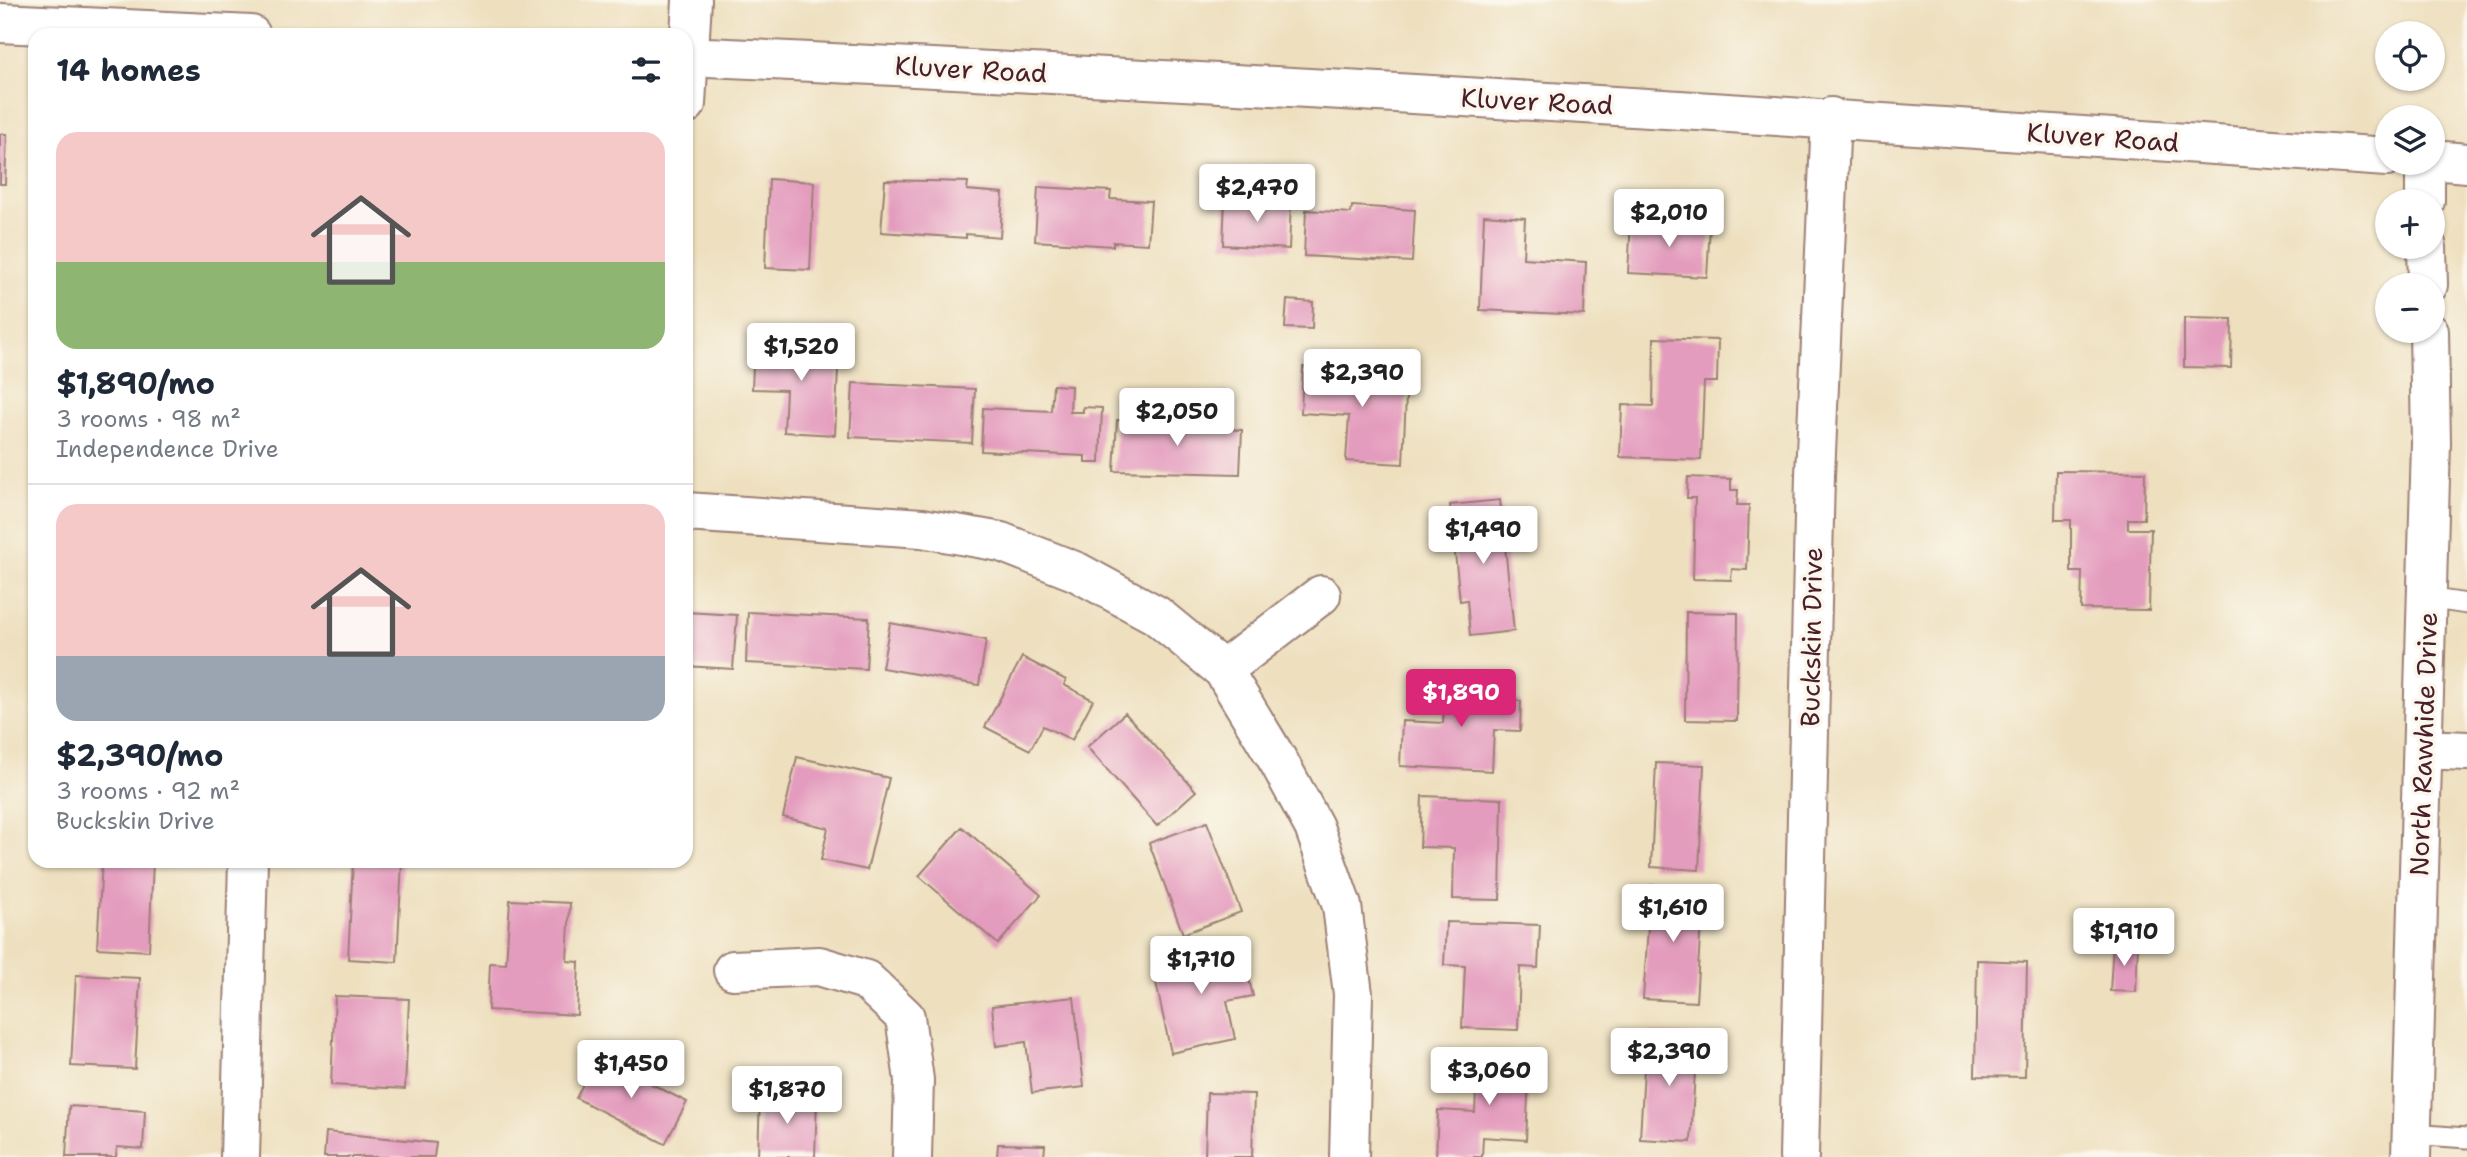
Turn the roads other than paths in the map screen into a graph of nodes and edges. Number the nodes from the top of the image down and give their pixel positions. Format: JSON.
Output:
{"nodes":[{"id":1,"x":692,"y":0,"type":"edge"},
{"id":2,"x":0,"y":23,"type":"edge"},
{"id":3,"x":105,"y":28,"type":"edge"},
{"id":4,"x":690,"y":28,"type":"edge"},
{"id":5,"x":693,"y":56,"type":"edge"},
{"id":6,"x":1831,"y":117,"type":"junction"},
{"id":7,"x":2375,"y":156,"type":"edge"},
{"id":8,"x":2445,"y":161,"type":"edge"},
{"id":9,"x":2467,"y":163,"type":"edge"},
{"id":10,"x":2429,"y":343,"type":"edge"},
{"id":11,"x":693,"y":512,"type":"edge"},
{"id":12,"x":1321,"y":596,"type":"dead end"},
{"id":13,"x":2427,"y":598,"type":"junction"},
{"id":14,"x":2467,"y":604,"type":"edge"},
{"id":15,"x":1223,"y":670,"type":"junction"},
{"id":16,"x":2423,"y":748,"type":"junction"},
{"id":17,"x":2467,"y":751,"type":"edge"},
{"id":18,"x":248,"y":868,"type":"edge"},
{"id":19,"x":733,"y":970,"type":"dead end"},
{"id":20,"x":2467,"y":1138,"type":"edge"},
{"id":21,"x":2411,"y":1145,"type":"edge"},
{"id":22,"x":240,"y":1157,"type":"edge"},
{"id":23,"x":912,"y":1157,"type":"edge"},
{"id":24,"x":1349,"y":1157,"type":"edge"},
{"id":25,"x":1799,"y":1157,"type":"edge"}],
"edges":[{"from":1,"to":4,"type":"street"},
{"from":2,"to":3,"type":"street"},
{"from":5,"to":6,"type":"street","name":"Kluver Road"},
{"from":6,"to":7,"type":"street","name":"Kluver Road"},
{"from":6,"to":25,"type":"street","name":"Buckskin Drive"},
{"from":8,"to":9,"type":"street"},
{"from":10,"to":13,"type":"street","name":"North Rawhide Drive"},
{"from":11,"to":15,"type":"street"},
{"from":12,"to":15,"type":"street"},
{"from":13,"to":14,"type":"lane"},
{"from":13,"to":16,"type":"street","name":"North Rawhide Drive"},
{"from":15,"to":24,"type":"street"},
{"from":16,"to":17,"type":"street"},
{"from":16,"to":21,"type":"street","name":"North Rawhide Drive"},
{"from":18,"to":22,"type":"street"},
{"from":19,"to":23,"type":"street"},
{"from":20,"to":21,"type":"lane"}]}
